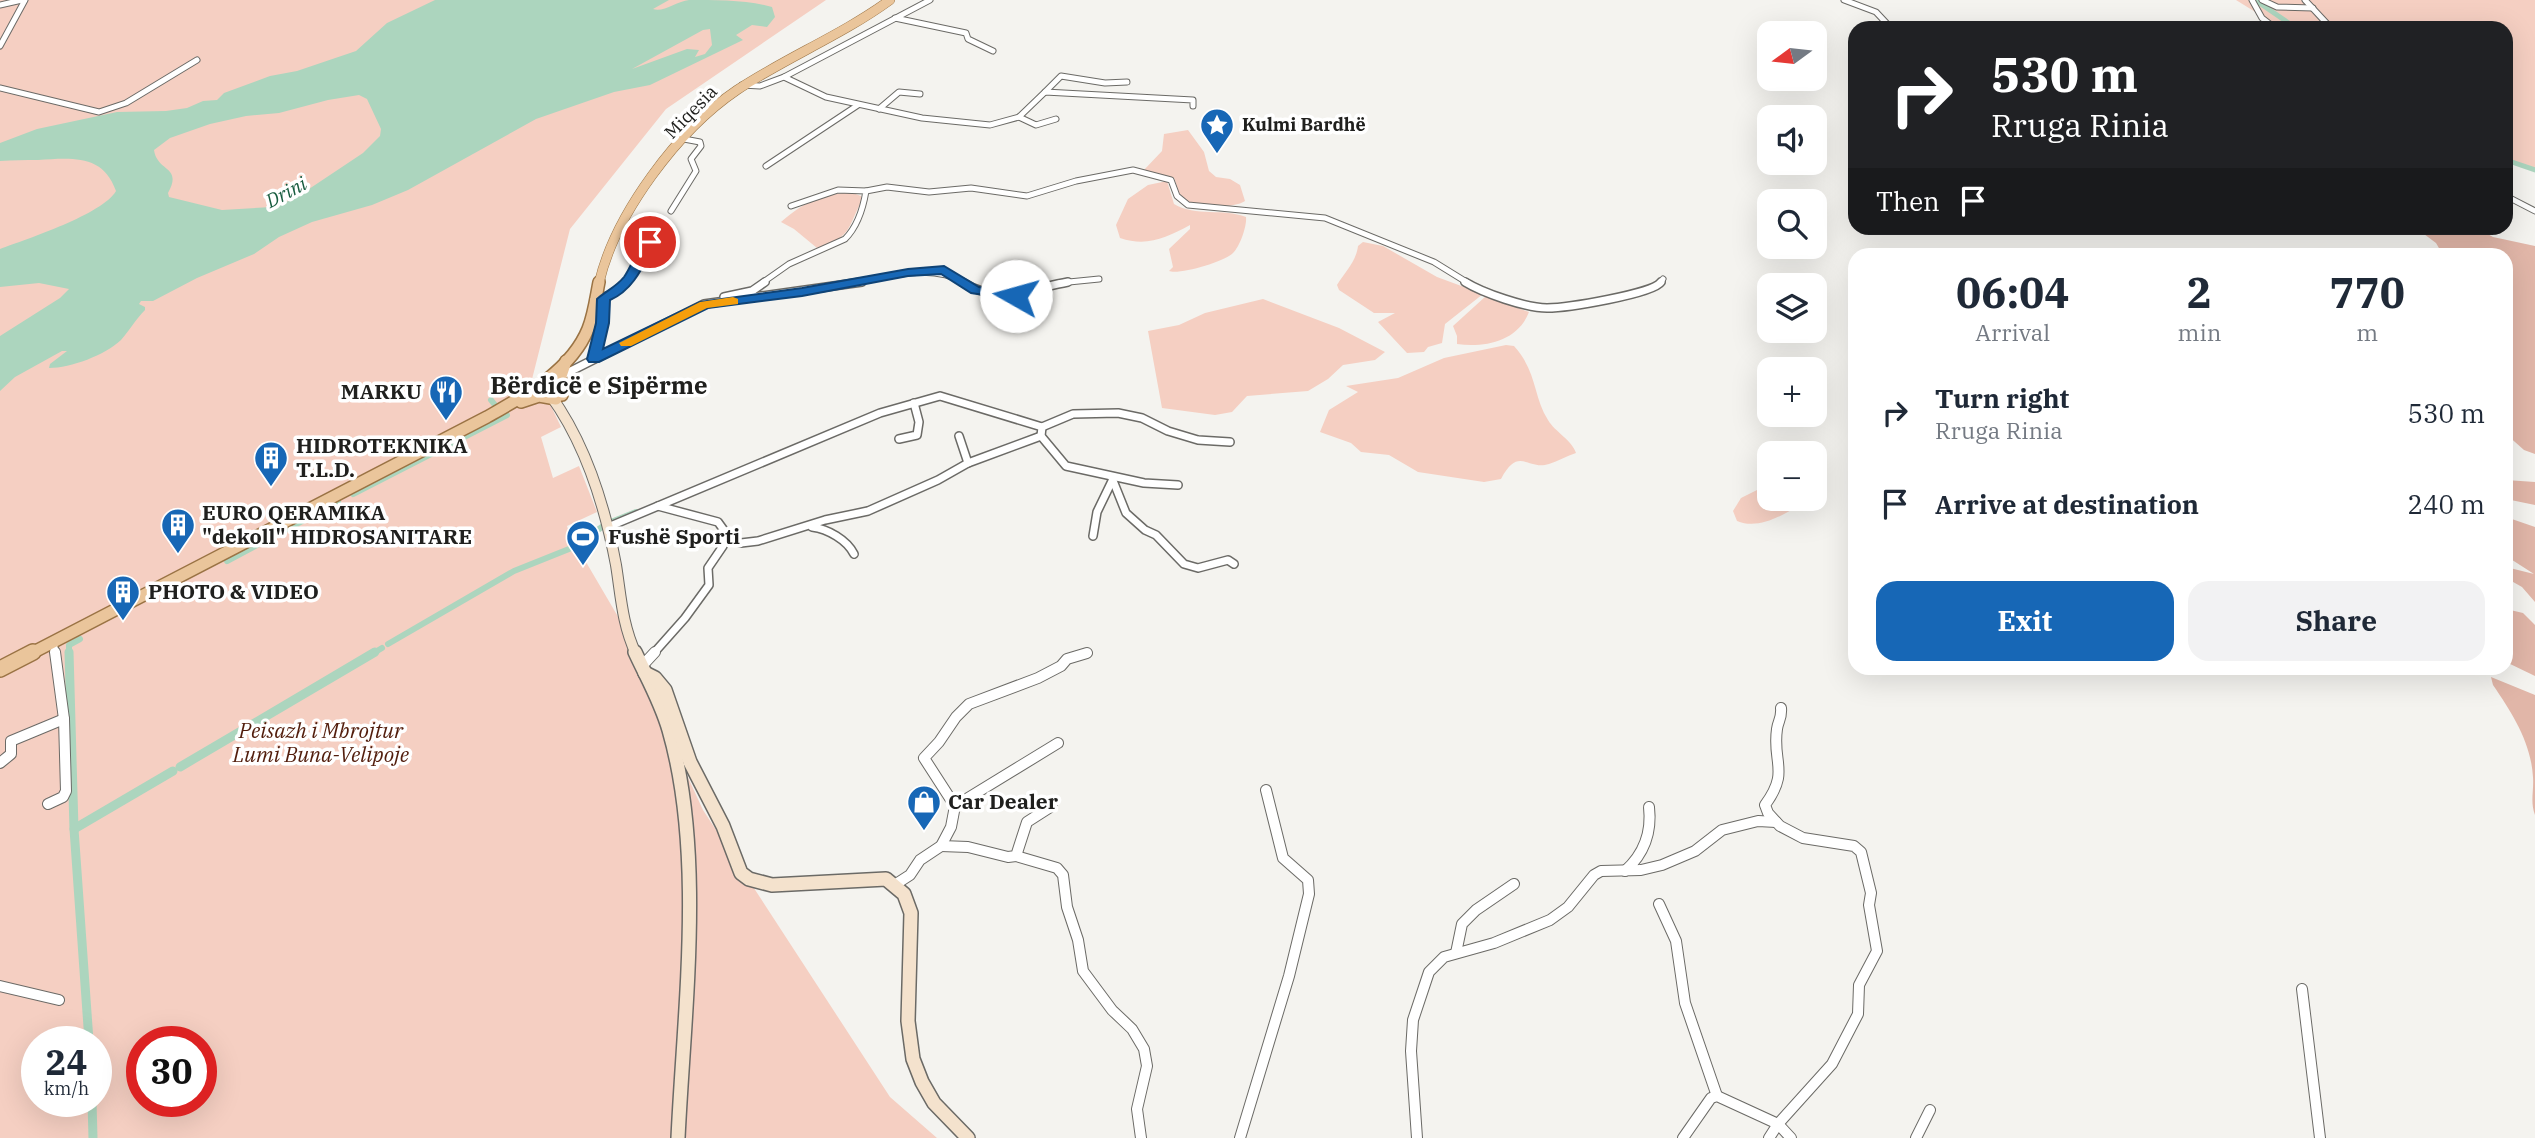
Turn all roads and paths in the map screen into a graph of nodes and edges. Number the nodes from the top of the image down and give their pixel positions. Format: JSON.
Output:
{"nodes":[{"id":1,"x":24,"y":0,"type":"edge"},
{"id":2,"x":890,"y":0,"type":"edge"},
{"id":3,"x":930,"y":0,"type":"edge"},
{"id":4,"x":1844,"y":0,"type":"edge"},
{"id":5,"x":2252,"y":0,"type":"edge"},
{"id":6,"x":2262,"y":0,"type":"edge"},
{"id":7,"x":2305,"y":0,"type":"edge"},
{"id":8,"x":0,"y":5,"type":"edge"},
{"id":9,"x":2313,"y":8,"type":"junction"},
{"id":10,"x":895,"y":18,"type":"junction"},
{"id":11,"x":1887,"y":21,"type":"edge"},
{"id":12,"x":2265,"y":21,"type":"edge"},
{"id":13,"x":2325,"y":21,"type":"edge"},
{"id":14,"x":0,"y":46,"type":"edge"},
{"id":15,"x":809,"y":49,"type":"junction"},
{"id":16,"x":993,"y":51,"type":"dead end"},
{"id":17,"x":826,"y":55,"type":"junction"},
{"id":18,"x":197,"y":60,"type":"dead end"},
{"id":19,"x":786,"y":61,"type":"junction"},
{"id":20,"x":802,"y":68,"type":"junction"},
{"id":21,"x":785,"y":77,"type":"junction"},
{"id":22,"x":1127,"y":82,"type":"dead end"},
{"id":23,"x":743,"y":85,"type":"junction"},
{"id":24,"x":0,"y":88,"type":"edge"},
{"id":25,"x":1045,"y":92,"type":"junction"},
{"id":26,"x":920,"y":94,"type":"dead end"},
{"id":27,"x":858,"y":104,"type":"junction"},
{"id":28,"x":1193,"y":106,"type":"dead end"},
{"id":29,"x":879,"y":109,"type":"junction"},
{"id":30,"x":1019,"y":117,"type":"junction"},
{"id":31,"x":1056,"y":119,"type":"dead end"},
{"id":32,"x":684,"y":139,"type":"junction"},
{"id":33,"x":766,"y":166,"type":"dead end"},
{"id":34,"x":866,"y":191,"type":"junction"},
{"id":35,"x":2513,"y":199,"type":"edge"},
{"id":36,"x":791,"y":206,"type":"dead end"},
{"id":37,"x":671,"y":211,"type":"dead end"},
{"id":38,"x":2535,"y":211,"type":"edge"},
{"id":39,"x":655,"y":238,"type":"dead end"},
{"id":40,"x":1099,"y":279,"type":"dead end"},
{"id":41,"x":1663,"y":279,"type":"dead end"},
{"id":42,"x":599,"y":299,"type":"junction"},
{"id":43,"x":704,"y":304,"type":"junction"},
{"id":44,"x":568,"y":358,"type":"junction"},
{"id":45,"x":594,"y":359,"type":"junction"},
{"id":46,"x":561,"y":376,"type":"junction"},
{"id":47,"x":542,"y":381,"type":"junction"},
{"id":48,"x":559,"y":397,"type":"junction"},
{"id":49,"x":914,"y":403,"type":"junction"},
{"id":50,"x":504,"y":407,"type":"junction"},
{"id":51,"x":1042,"y":432,"type":"junction"},
{"id":52,"x":959,"y":436,"type":"dead end"},
{"id":53,"x":899,"y":439,"type":"dead end"},
{"id":54,"x":1230,"y":442,"type":"dead end"},
{"id":55,"x":968,"y":463,"type":"junction"},
{"id":56,"x":1112,"y":479,"type":"junction"},
{"id":57,"x":1178,"y":485,"type":"dead end"},
{"id":58,"x":658,"y":506,"type":"junction"},
{"id":59,"x":606,"y":523,"type":"junction"},
{"id":60,"x":723,"y":531,"type":"junction"},
{"id":61,"x":792,"y":531,"type":"junction"},
{"id":62,"x":1093,"y":536,"type":"dead end"},
{"id":63,"x":854,"y":554,"type":"dead end"},
{"id":64,"x":1234,"y":564,"type":"dead end"},
{"id":65,"x":52,"y":641,"type":"junction"},
{"id":66,"x":1087,"y":653,"type":"dead end"},
{"id":67,"x":0,"y":669,"type":"edge"},
{"id":68,"x":643,"y":669,"type":"junction"},
{"id":69,"x":1781,"y":708,"type":"dead end"},
{"id":70,"x":64,"y":719,"type":"junction"},
{"id":71,"x":1058,"y":743,"type":"dead end"},
{"id":72,"x":0,"y":763,"type":"edge"},
{"id":73,"x":1266,"y":790,"type":"dead end"},
{"id":74,"x":48,"y":804,"type":"dead end"},
{"id":75,"x":955,"y":806,"type":"junction"},
{"id":76,"x":1052,"y":806,"type":"dead end"},
{"id":77,"x":1649,"y":807,"type":"dead end"},
{"id":78,"x":1776,"y":822,"type":"junction"},
{"id":79,"x":942,"y":846,"type":"junction"},
{"id":80,"x":1016,"y":856,"type":"junction"},
{"id":81,"x":1625,"y":871,"type":"junction"},
{"id":82,"x":896,"y":884,"type":"junction"},
{"id":83,"x":1514,"y":884,"type":"dead end"},
{"id":84,"x":1660,"y":904,"type":"dead end"},
{"id":85,"x":1456,"y":953,"type":"junction"},
{"id":86,"x":0,"y":986,"type":"edge"},
{"id":87,"x":2302,"y":989,"type":"dead end"},
{"id":88,"x":59,"y":1000,"type":"dead end"},
{"id":89,"x":1717,"y":1096,"type":"junction"},
{"id":90,"x":1930,"y":1110,"type":"dead end"},
{"id":91,"x":1778,"y":1124,"type":"junction"},
{"id":92,"x":678,"y":1138,"type":"edge"},
{"id":93,"x":968,"y":1138,"type":"edge"},
{"id":94,"x":1141,"y":1138,"type":"edge"},
{"id":95,"x":1240,"y":1138,"type":"edge"},
{"id":96,"x":1417,"y":1138,"type":"edge"},
{"id":97,"x":1683,"y":1138,"type":"edge"},
{"id":98,"x":1769,"y":1138,"type":"edge"},
{"id":99,"x":1791,"y":1138,"type":"edge"},
{"id":100,"x":1916,"y":1138,"type":"edge"},
{"id":101,"x":2320,"y":1138,"type":"edge"}],
"edges":[{"from":1,"to":8,"type":"street"},
{"from":1,"to":14,"type":"street"},
{"from":2,"to":15,"type":"main road","name":"Miqesia"},
{"from":3,"to":10,"type":"street"},
{"from":4,"to":11,"type":"street"},
{"from":5,"to":12,"type":"street"},
{"from":6,"to":9,"type":"street"},
{"from":7,"to":9,"type":"street"},
{"from":9,"to":13,"type":"street"},
{"from":10,"to":16,"type":"street"},
{"from":10,"to":17,"type":"street"},
{"from":15,"to":17,"type":"street"},
{"from":15,"to":19,"type":"main road","name":"Miqesia"},
{"from":17,"to":20,"type":"street"},
{"from":18,"to":24,"type":"street"},
{"from":19,"to":20,"type":"street"},
{"from":19,"to":23,"type":"main road","name":"Miqesia"},
{"from":20,"to":21,"type":"street"},
{"from":21,"to":23,"type":"street"},
{"from":21,"to":27,"type":"street"},
{"from":22,"to":25,"type":"street"},
{"from":23,"to":32,"type":"main road","name":"Miqesia"},
{"from":25,"to":28,"type":"street"},
{"from":25,"to":30,"type":"street"},
{"from":26,"to":29,"type":"street"},
{"from":27,"to":29,"type":"street"},
{"from":27,"to":33,"type":"street"},
{"from":29,"to":30,"type":"street"},
{"from":30,"to":31,"type":"street"},
{"from":32,"to":37,"type":"street"},
{"from":32,"to":42,"type":"main road","name":"Miqesia"},
{"from":34,"to":36,"type":"street"},
{"from":34,"to":41,"type":"street"},
{"from":34,"to":43,"type":"street"},
{"from":35,"to":38,"type":"street"},
{"from":39,"to":42,"type":"street"},
{"from":40,"to":43,"type":"street"},
{"from":42,"to":44,"type":"main road","name":"Miqesia"},
{"from":42,"to":45,"type":"street"},
{"from":43,"to":45,"type":"street"},
{"from":44,"to":46,"type":"main road"},
{"from":44,"to":47,"type":"main road"},
{"from":45,"to":46,"type":"street"},
{"from":46,"to":48,"type":"main road"},
{"from":47,"to":48,"type":"main road"},
{"from":47,"to":50,"type":"main road"},
{"from":48,"to":50,"type":"main road"},
{"from":48,"to":59,"type":"main road"},
{"from":49,"to":51,"type":"street"},
{"from":49,"to":53,"type":"street"},
{"from":49,"to":58,"type":"street"},
{"from":50,"to":65,"type":"main road"},
{"from":51,"to":54,"type":"street"},
{"from":51,"to":55,"type":"street"},
{"from":51,"to":56,"type":"street"},
{"from":52,"to":55,"type":"street"},
{"from":55,"to":61,"type":"street"},
{"from":56,"to":57,"type":"street"},
{"from":56,"to":62,"type":"street"},
{"from":56,"to":64,"type":"street"},
{"from":58,"to":59,"type":"street"},
{"from":58,"to":60,"type":"street"},
{"from":59,"to":68,"type":"main road"},
{"from":60,"to":61,"type":"street"},
{"from":60,"to":68,"type":"street"},
{"from":61,"to":63,"type":"street"},
{"from":65,"to":67,"type":"main road"},
{"from":65,"to":70,"type":"street"},
{"from":66,"to":75,"type":"street"},
{"from":68,"to":82,"type":"main road"},
{"from":68,"to":92,"type":"main road"},
{"from":69,"to":78,"type":"street"},
{"from":70,"to":72,"type":"street"},
{"from":70,"to":74,"type":"street"},
{"from":71,"to":75,"type":"street"},
{"from":73,"to":95,"type":"street"},
{"from":75,"to":79,"type":"street"},
{"from":76,"to":80,"type":"street"},
{"from":77,"to":81,"type":"street"},
{"from":78,"to":81,"type":"street"},
{"from":78,"to":91,"type":"street"},
{"from":79,"to":80,"type":"street"},
{"from":79,"to":82,"type":"street"},
{"from":80,"to":94,"type":"street"},
{"from":81,"to":85,"type":"street"},
{"from":82,"to":93,"type":"main road"},
{"from":83,"to":85,"type":"street"},
{"from":84,"to":89,"type":"street"},
{"from":85,"to":96,"type":"street"},
{"from":86,"to":88,"type":"street"},
{"from":87,"to":101,"type":"street"},
{"from":89,"to":91,"type":"street"},
{"from":89,"to":97,"type":"street"},
{"from":90,"to":100,"type":"street"},
{"from":91,"to":98,"type":"street"},
{"from":91,"to":99,"type":"street"}]}
